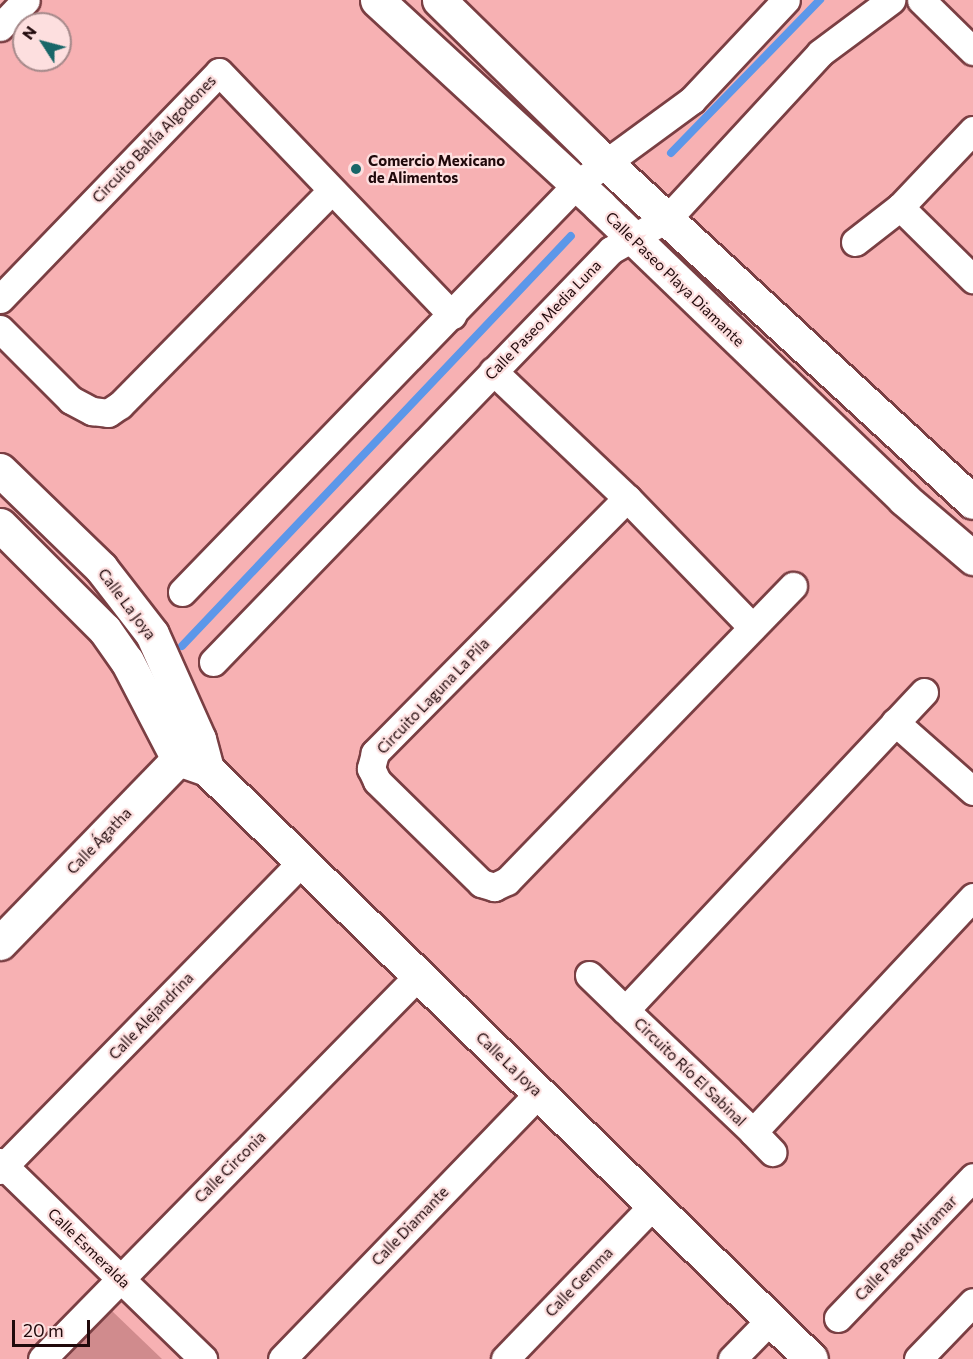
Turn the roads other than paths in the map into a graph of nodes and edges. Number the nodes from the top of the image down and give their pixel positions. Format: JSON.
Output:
{"nodes":[{"id":1,"x":26,"y":0,"type":"edge"},
{"id":2,"x":377,"y":0,"type":"edge"},
{"id":3,"x":439,"y":0,"type":"edge"},
{"id":4,"x":786,"y":0,"type":"edge"},
{"id":5,"x":891,"y":0,"type":"edge"},
{"id":6,"x":921,"y":0,"type":"edge"},
{"id":7,"x":0,"y":27,"type":"edge"},
{"id":8,"x":973,"y":51,"type":"edge"},
{"id":9,"x":973,"y":130,"type":"edge"},
{"id":10,"x":606,"y":161,"type":"junction"},
{"id":11,"x":576,"y":185,"type":"junction"},
{"id":12,"x":331,"y":191,"type":"junction"},
{"id":13,"x":900,"y":207,"type":"junction"},
{"id":14,"x":668,"y":219,"type":"junction"},
{"id":15,"x":630,"y":237,"type":"junction"},
{"id":16,"x":855,"y":242,"type":"dead end"},
{"id":17,"x":973,"y":279,"type":"edge"},
{"id":18,"x":0,"y":299,"type":"edge"},
{"id":19,"x":452,"y":315,"type":"junction"},
{"id":20,"x":0,"y":329,"type":"edge"},
{"id":21,"x":494,"y":371,"type":"junction"},
{"id":22,"x":0,"y":470,"type":"edge"},
{"id":23,"x":627,"y":498,"type":"junction"},
{"id":24,"x":973,"y":502,"type":"edge"},
{"id":25,"x":0,"y":525,"type":"edge"},
{"id":26,"x":973,"y":558,"type":"edge"},
{"id":27,"x":793,"y":586,"type":"dead end"},
{"id":28,"x":182,"y":592,"type":"dead end"},
{"id":29,"x":752,"y":627,"type":"junction"},
{"id":30,"x":213,"y":662,"type":"dead end"},
{"id":31,"x":924,"y":692,"type":"dead end"},
{"id":32,"x":895,"y":722,"type":"junction"},
{"id":33,"x":194,"y":756,"type":"junction"},
{"id":34,"x":973,"y":791,"type":"edge"},
{"id":35,"x":302,"y":862,"type":"junction"},
{"id":36,"x":973,"y":897,"type":"edge"},
{"id":37,"x":0,"y":944,"type":"edge"},
{"id":38,"x":589,"y":975,"type":"dead end"},
{"id":39,"x":418,"y":976,"type":"junction"},
{"id":40,"x":625,"y":1010,"type":"junction"},
{"id":41,"x":539,"y":1093,"type":"junction"},
{"id":42,"x":753,"y":1132,"type":"junction"},
{"id":43,"x":772,"y":1152,"type":"dead end"},
{"id":44,"x":1,"y":1166,"type":"edge"},
{"id":45,"x":973,"y":1177,"type":"edge"},
{"id":46,"x":653,"y":1205,"type":"junction"},
{"id":47,"x":120,"y":1278,"type":"junction"},
{"id":48,"x":973,"y":1302,"type":"edge"},
{"id":49,"x":838,"y":1318,"type":"dead end"},
{"id":50,"x":771,"y":1319,"type":"junction"},
{"id":51,"x":42,"y":1359,"type":"edge"},
{"id":52,"x":203,"y":1359,"type":"edge"},
{"id":53,"x":282,"y":1359,"type":"edge"},
{"id":54,"x":505,"y":1359,"type":"edge"},
{"id":55,"x":732,"y":1359,"type":"edge"},
{"id":56,"x":812,"y":1359,"type":"edge"},
{"id":57,"x":918,"y":1359,"type":"edge"}],
"edges":[{"from":1,"to":7,"type":"street"},
{"from":2,"to":11,"type":"street","name":"Calle Paseo Playa Diamante"},
{"from":3,"to":10,"type":"street"},
{"from":4,"to":10,"type":"street"},
{"from":5,"to":14,"type":"street","name":"Calle Paseo Media Luna"},
{"from":6,"to":8,"type":"street"},
{"from":9,"to":13,"type":"street"},
{"from":10,"to":11,"type":"street"},
{"from":10,"to":14,"type":"street"},
{"from":11,"to":15,"type":"street","name":"Calle Paseo Playa Diamante"},
{"from":11,"to":19,"type":"street"},
{"from":12,"to":18,"type":"street","name":"Circuito Bahía Algodones"},
{"from":12,"to":19,"type":"street","name":"Circuito Bahía Algodones"},
{"from":12,"to":20,"type":"street"},
{"from":13,"to":16,"type":"street"},
{"from":13,"to":17,"type":"street"},
{"from":14,"to":15,"type":"street","name":"Calle Paseo Media Luna"},
{"from":14,"to":24,"type":"street"},
{"from":15,"to":21,"type":"street","name":"Calle Paseo Media Luna"},
{"from":15,"to":26,"type":"street","name":"Calle Paseo Playa Diamante"},
{"from":19,"to":28,"type":"street"},
{"from":21,"to":23,"type":"street"},
{"from":21,"to":30,"type":"street","name":"Calle Paseo Media Luna"},
{"from":22,"to":33,"type":"street","name":"Calle La Joya"},
{"from":23,"to":29,"type":"street"},
{"from":23,"to":29,"type":"street","name":"Circuito Laguna La Pila"},
{"from":25,"to":33,"type":"street","name":"Calle La Joya"},
{"from":27,"to":29,"type":"street","name":"Circuito Laguna La Pila"},
{"from":31,"to":32,"type":"street","name":"Circuito Río El Sabinal"},
{"from":32,"to":34,"type":"street"},
{"from":32,"to":40,"type":"street","name":"Circuito Río El Sabinal"},
{"from":33,"to":35,"type":"street","name":"Calle La Joya"},
{"from":33,"to":37,"type":"street","name":"Calle Ágatha"},
{"from":35,"to":39,"type":"street","name":"Calle La Joya"},
{"from":35,"to":44,"type":"street","name":"Calle Alejandrina"},
{"from":36,"to":42,"type":"street","name":"Circuito Río El Sabinal"},
{"from":38,"to":40,"type":"street"},
{"from":39,"to":41,"type":"street","name":"Calle La Joya"},
{"from":39,"to":47,"type":"street","name":"Calle Circonia"},
{"from":40,"to":42,"type":"street","name":"Circuito Río El Sabinal"},
{"from":41,"to":46,"type":"street","name":"Calle La Joya"},
{"from":41,"to":53,"type":"street","name":"Calle Diamante"},
{"from":42,"to":43,"type":"street"},
{"from":44,"to":47,"type":"street","name":"Calle Esmeralda"},
{"from":45,"to":49,"type":"street","name":"Calle Paseo Miramar"},
{"from":46,"to":50,"type":"street","name":"Calle La Joya"},
{"from":46,"to":54,"type":"street","name":"Calle Gemma"},
{"from":47,"to":51,"type":"street","name":"Calle Circonia"},
{"from":47,"to":52,"type":"street","name":"Calle Esmeralda"},
{"from":48,"to":57,"type":"street"},
{"from":50,"to":55,"type":"street"},
{"from":50,"to":56,"type":"street","name":"Calle La Joya"}]}
